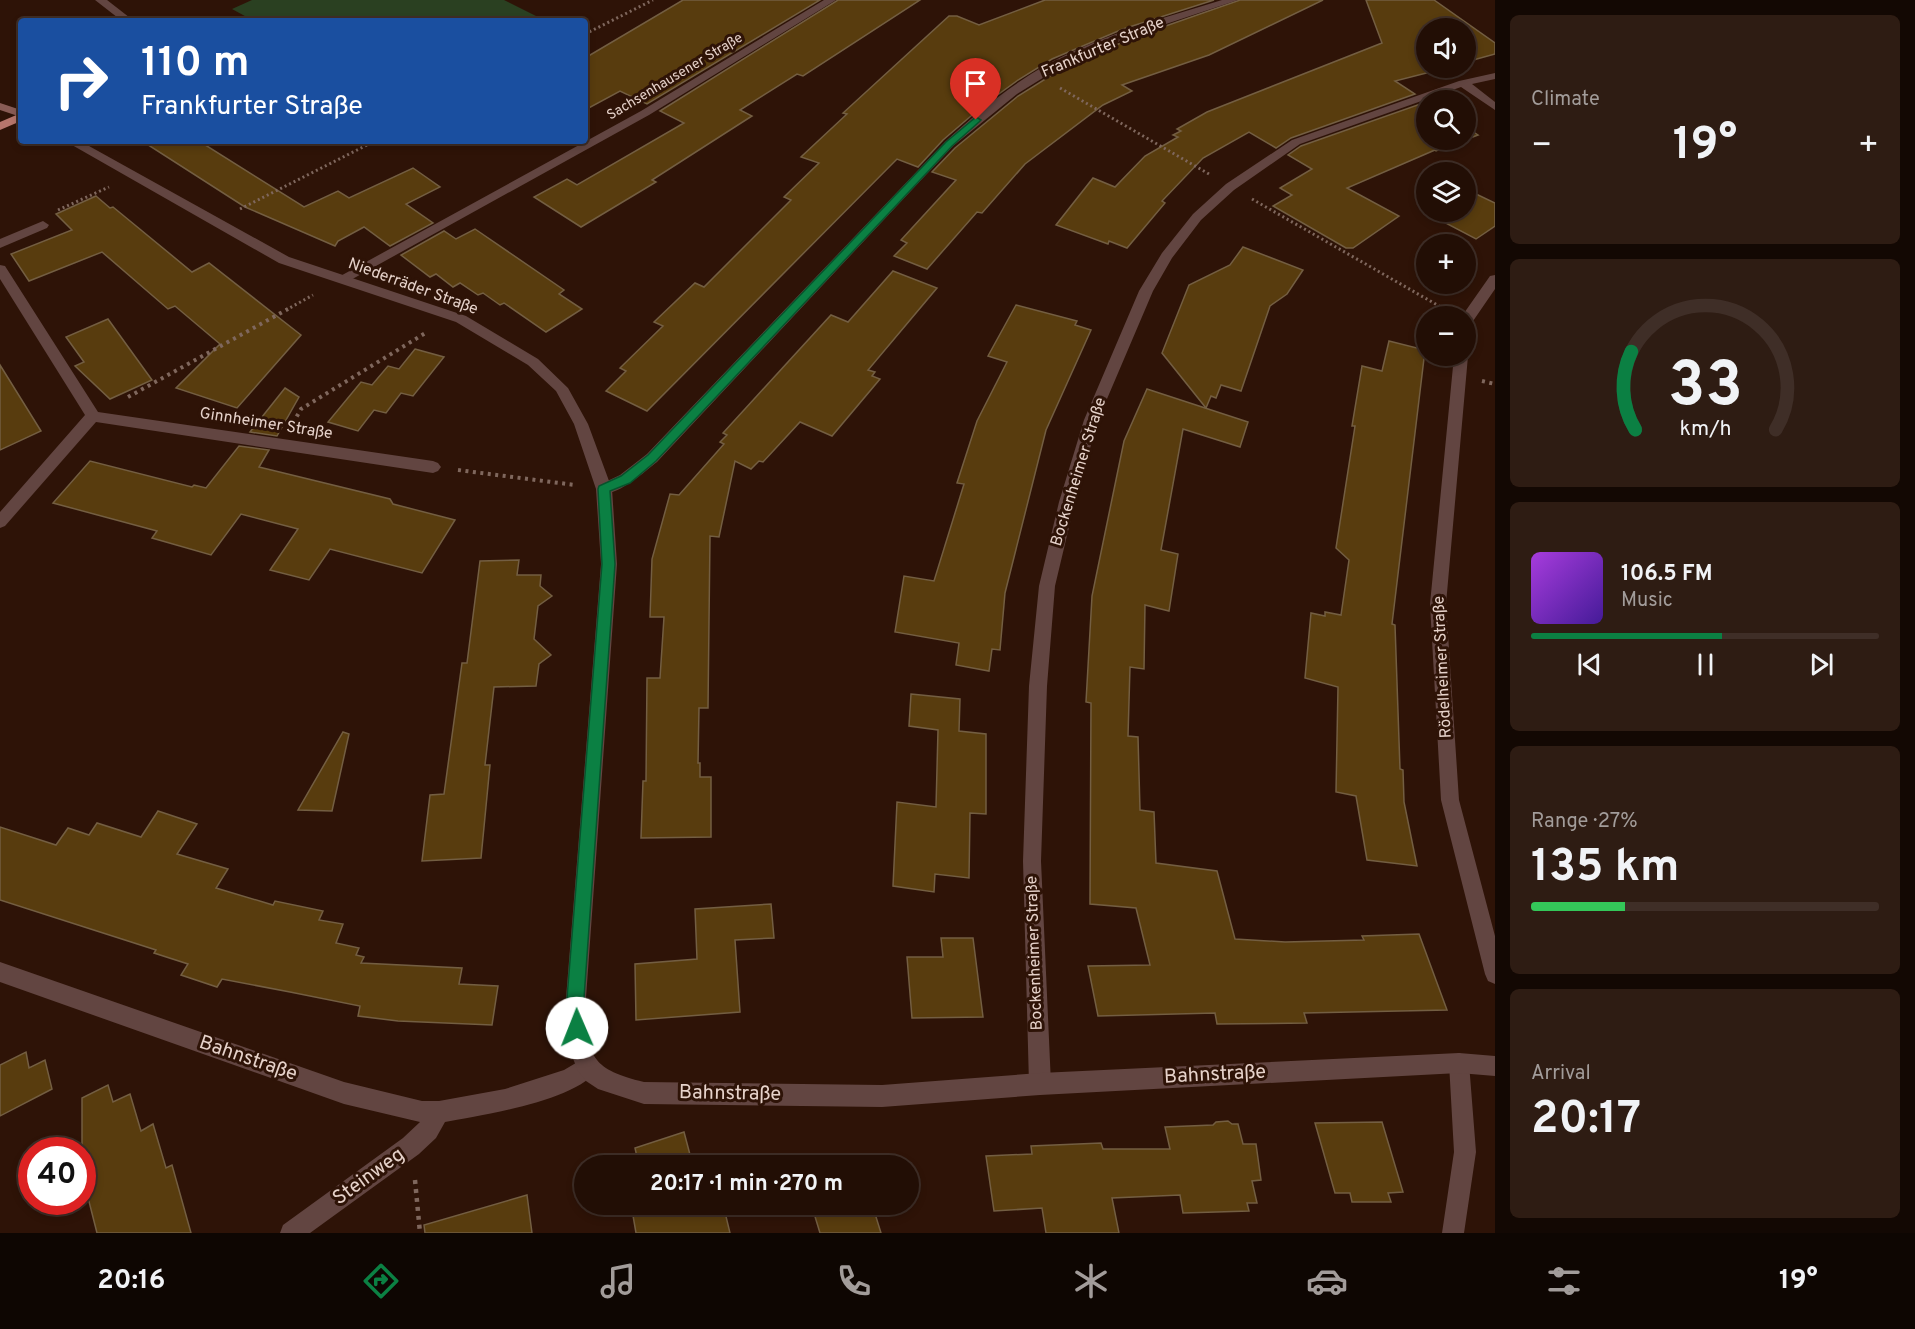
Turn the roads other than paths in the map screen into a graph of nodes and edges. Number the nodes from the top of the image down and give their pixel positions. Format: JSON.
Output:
{"nodes":[{"id":1,"x":100,"y":0,"type":"edge"},
{"id":2,"x":831,"y":0,"type":"edge"},
{"id":3,"x":1233,"y":0,"type":"edge"},
{"id":4,"x":125,"y":18,"type":"edge"},
{"id":5,"x":1495,"y":76,"type":"edge"},
{"id":6,"x":1463,"y":83,"type":"junction"},
{"id":7,"x":0,"y":106,"type":"edge"},
{"id":8,"x":1495,"y":107,"type":"edge"},
{"id":9,"x":18,"y":114,"type":"edge"},
{"id":10,"x":18,"y":117,"type":"edge"},
{"id":11,"x":0,"y":127,"type":"edge"},
{"id":12,"x":77,"y":144,"type":"edge"},
{"id":13,"x":43,"y":225,"type":"road end"},
{"id":14,"x":0,"y":244,"type":"edge"},
{"id":15,"x":0,"y":269,"type":"edge"},
{"id":16,"x":342,"y":279,"type":"junction"},
{"id":17,"x":1495,"y":279,"type":"edge"},
{"id":18,"x":1476,"y":307,"type":"edge"},
{"id":19,"x":1460,"y":366,"type":"edge"},
{"id":20,"x":93,"y":416,"type":"junction"},
{"id":21,"x":433,"y":467,"type":"road end"},
{"id":22,"x":604,"y":489,"type":"junction"},
{"id":23,"x":0,"y":522,"type":"edge"},
{"id":24,"x":0,"y":972,"type":"edge"},
{"id":25,"x":1495,"y":974,"type":"edge"},
{"id":26,"x":1459,"y":1063,"type":"junction"},
{"id":27,"x":1495,"y":1066,"type":"edge"},
{"id":28,"x":586,"y":1068,"type":"junction"},
{"id":29,"x":1040,"y":1084,"type":"junction"},
{"id":30,"x":440,"y":1112,"type":"junction"},
{"id":31,"x":291,"y":1233,"type":"edge"},
{"id":32,"x":1453,"y":1233,"type":"edge"}],
"edges":[{"from":1,"to":4,"type":"street"},
{"from":2,"to":16,"type":"street","name":"Sachsenhausener Straße"},
{"from":3,"to":22,"type":"street","name":"Frankfurter Straße"},
{"from":5,"to":6,"type":"street","name":"Bockenheimer Straße"},
{"from":6,"to":8,"type":"street"},
{"from":6,"to":29,"type":"street","name":"Bockenheimer Straße"},
{"from":7,"to":9,"type":"main road"},
{"from":10,"to":11,"type":"highway"},
{"from":12,"to":16,"type":"street","name":"Niederräder Straße"},
{"from":13,"to":14,"type":"street"},
{"from":15,"to":20,"type":"street"},
{"from":16,"to":22,"type":"street","name":"Niederräder Straße"},
{"from":17,"to":18,"type":"street"},
{"from":19,"to":25,"type":"street","name":"Rödelheimer Straße"},
{"from":20,"to":21,"type":"street","name":"Ginnheimer Straße"},
{"from":20,"to":23,"type":"street"},
{"from":22,"to":28,"type":"street"},
{"from":24,"to":30,"type":"street","name":"Bahnstraße"},
{"from":26,"to":27,"type":"street","name":"Bahnstraße"},
{"from":26,"to":29,"type":"street","name":"Bahnstraße"},
{"from":26,"to":32,"type":"street"},
{"from":28,"to":29,"type":"street","name":"Bahnstraße"},
{"from":28,"to":30,"type":"street","name":"Bahnstraße"},
{"from":30,"to":31,"type":"street","name":"Steinweg"}]}
